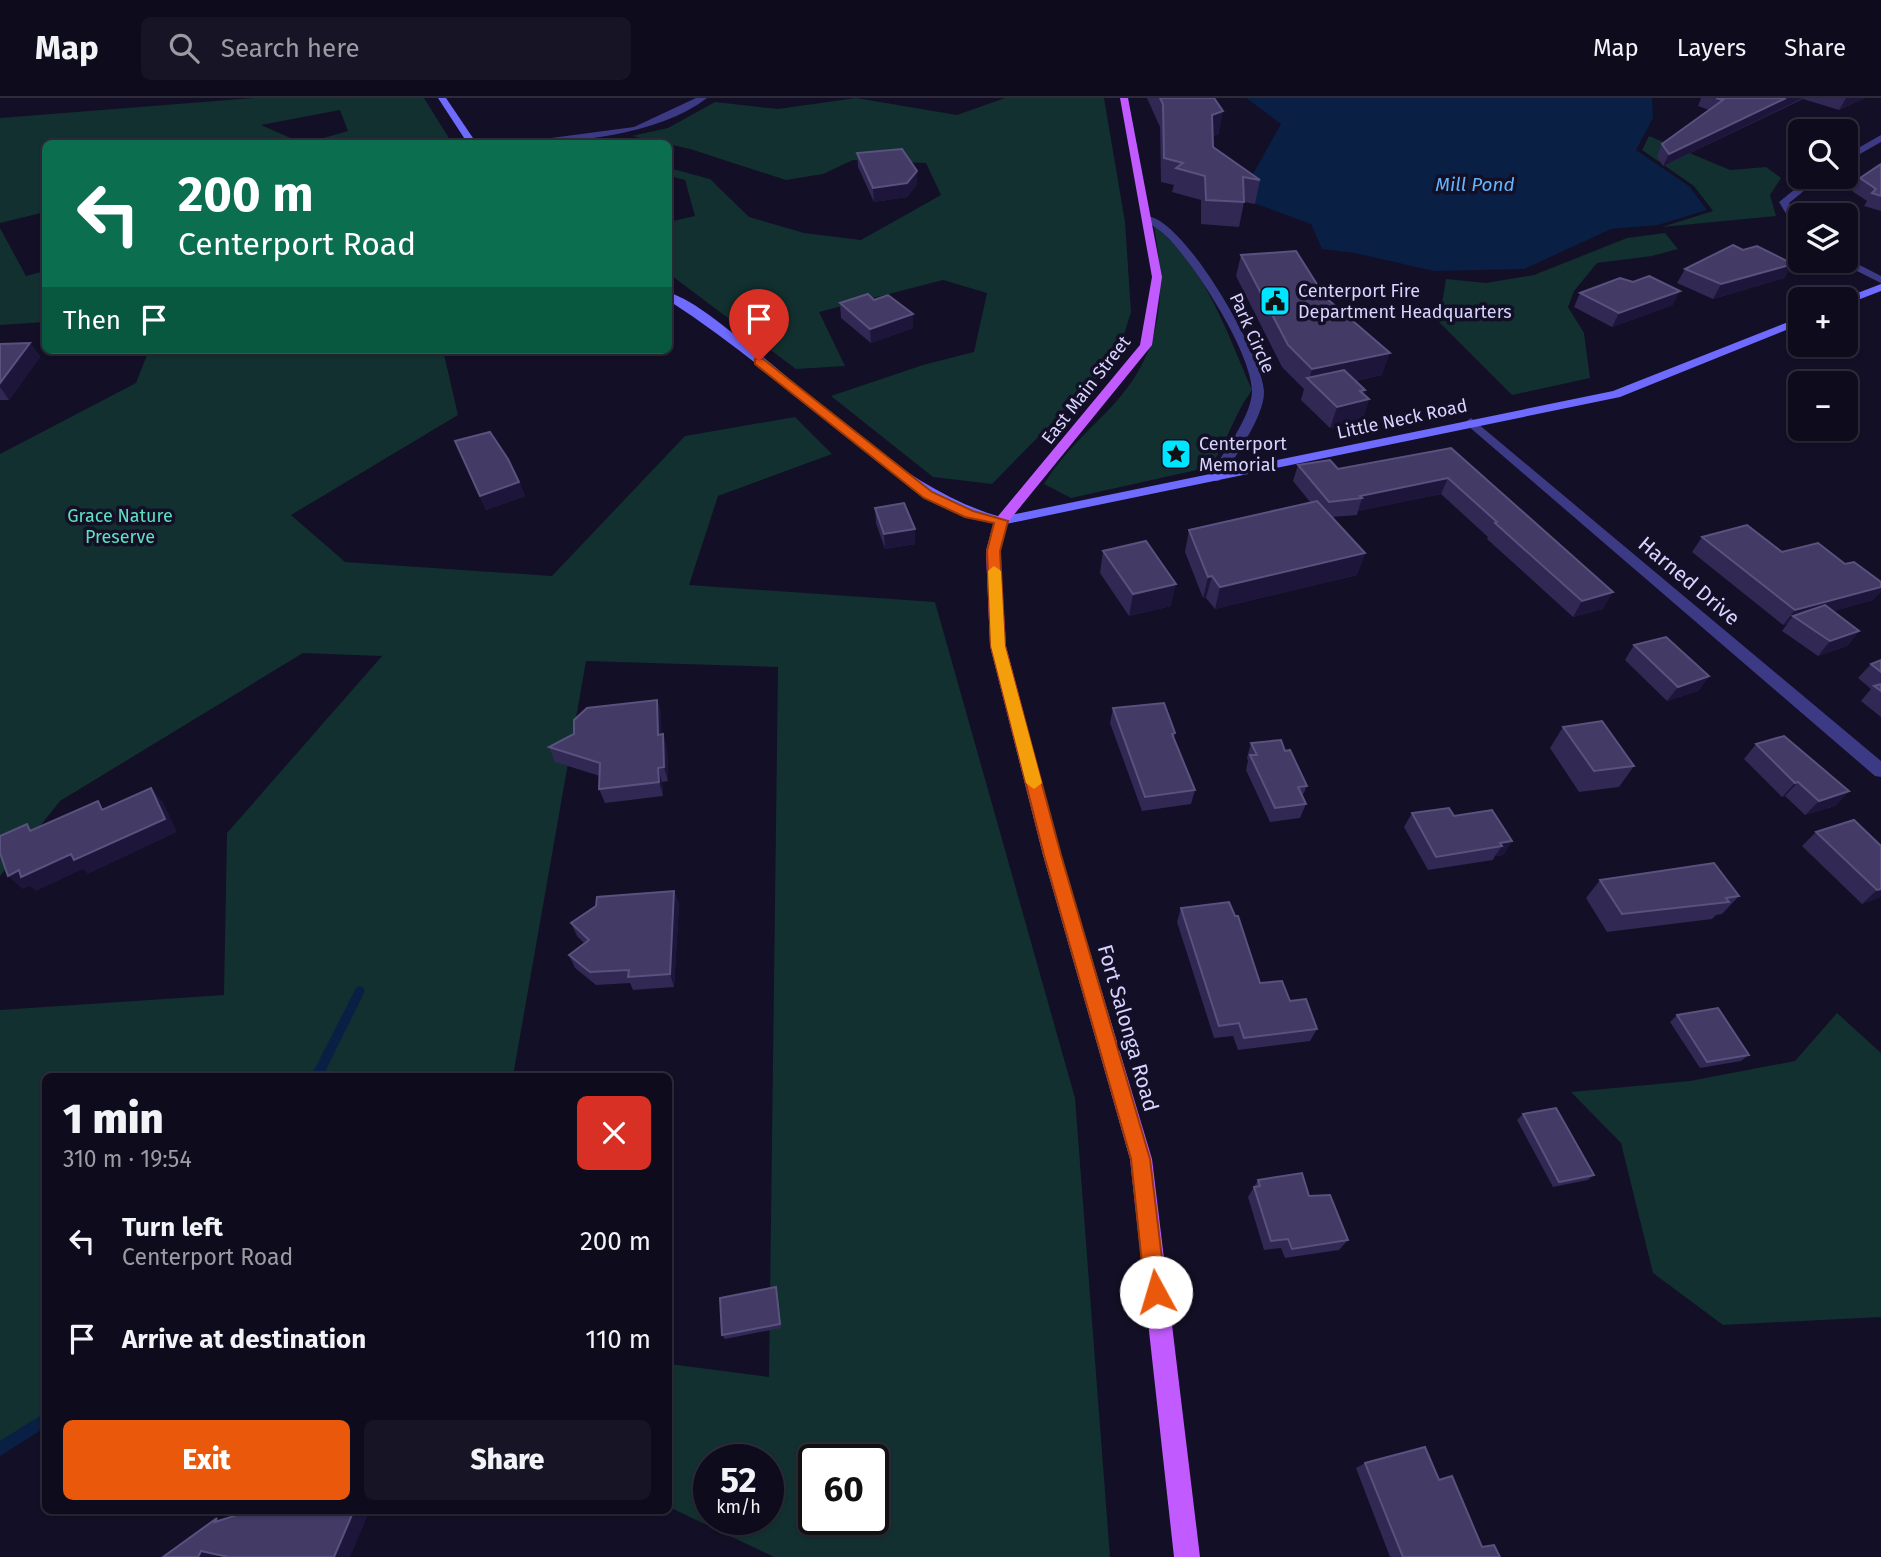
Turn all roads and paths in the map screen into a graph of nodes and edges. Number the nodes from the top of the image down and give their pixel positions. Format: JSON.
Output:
{"nodes":[{"id":1,"x":442,"y":98,"type":"edge"},
{"id":2,"x":703,"y":98,"type":"edge"},
{"id":3,"x":1124,"y":98,"type":"edge"},
{"id":4,"x":1881,"y":138,"type":"edge"},
{"id":5,"x":470,"y":140,"type":"edge"},
{"id":6,"x":542,"y":140,"type":"edge"},
{"id":7,"x":1858,"y":152,"type":"edge"},
{"id":8,"x":1801,"y":189,"type":"edge"},
{"id":9,"x":1788,"y":209,"type":"edge"},
{"id":10,"x":1148,"y":218,"type":"junction"},
{"id":11,"x":1858,"y":268,"type":"edge"},
{"id":12,"x":1881,"y":280,"type":"edge"},
{"id":13,"x":1881,"y":286,"type":"edge"},
{"id":14,"x":1858,"y":296,"type":"edge"},
{"id":15,"x":672,"y":298,"type":"edge"},
{"id":16,"x":1788,"y":325,"type":"edge"},
{"id":17,"x":1471,"y":422,"type":"junction"},
{"id":18,"x":1214,"y":478,"type":"junction"},
{"id":19,"x":1001,"y":521,"type":"junction"},
{"id":20,"x":1881,"y":771,"type":"edge"},
{"id":21,"x":1187,"y":1557,"type":"edge"}],
"edges":[{"from":1,"to":5,"type":"street"},
{"from":2,"to":6,"type":"street"},
{"from":3,"to":10,"type":"main road","name":"East Main Street"},
{"from":4,"to":7,"type":"street"},
{"from":8,"to":9,"type":"street"},
{"from":10,"to":18,"type":"street","name":"Park Circle"},
{"from":10,"to":19,"type":"main road","name":"East Main Street"},
{"from":11,"to":12,"type":"street"},
{"from":13,"to":14,"type":"street"},
{"from":15,"to":19,"type":"street"},
{"from":16,"to":17,"type":"street","name":"Little Neck Road"},
{"from":17,"to":18,"type":"street","name":"Little Neck Road"},
{"from":17,"to":20,"type":"street","name":"Harned Drive"},
{"from":18,"to":19,"type":"street","name":"Little Neck Road"},
{"from":19,"to":21,"type":"main road","name":"Fort Salonga Road"}]}
